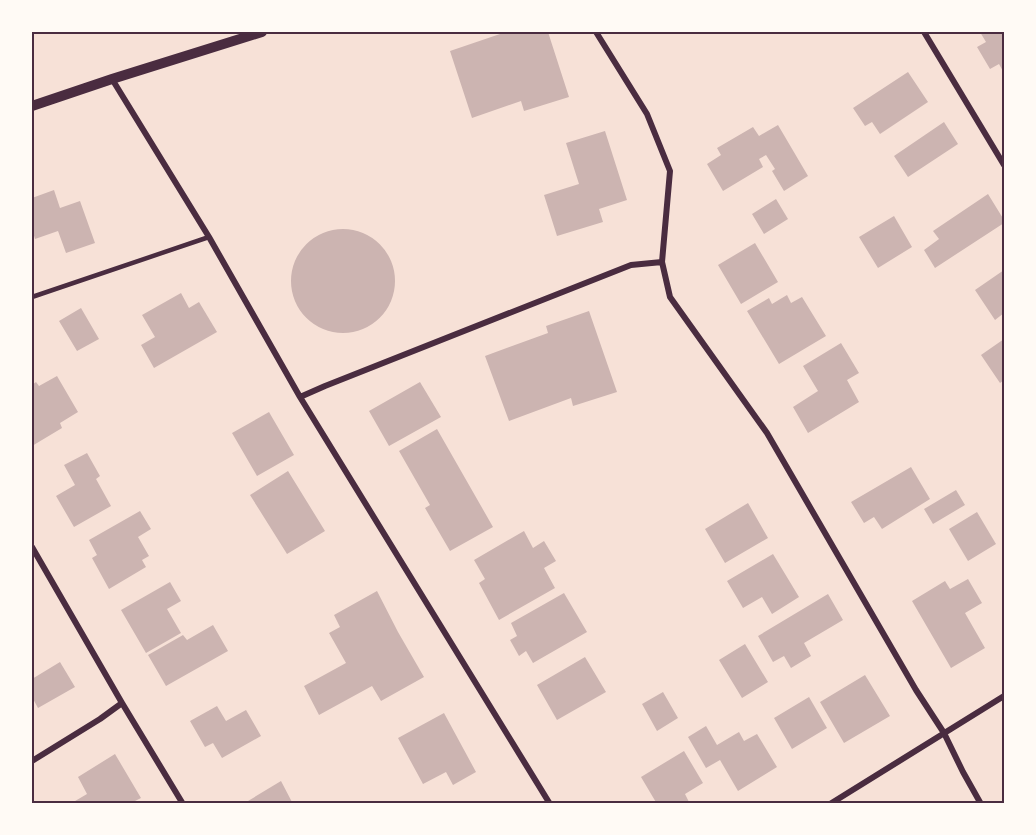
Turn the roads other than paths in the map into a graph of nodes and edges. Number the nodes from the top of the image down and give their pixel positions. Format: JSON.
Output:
{"nodes":[{"id":1,"x":262,"y":32,"type":"edge"},
{"id":2,"x":596,"y":32,"type":"edge"},
{"id":3,"x":924,"y":32,"type":"edge"},
{"id":4,"x":112,"y":79,"type":"junction"},
{"id":5,"x":32,"y":106,"type":"edge"},
{"id":6,"x":1005,"y":165,"type":"edge"},
{"id":7,"x":209,"y":237,"type":"junction"},
{"id":8,"x":662,"y":261,"type":"junction"},
{"id":9,"x":32,"y":297,"type":"edge"},
{"id":10,"x":300,"y":397,"type":"junction"},
{"id":11,"x":32,"y":547,"type":"edge"},
{"id":12,"x":1005,"y":696,"type":"edge"},
{"id":13,"x":122,"y":703,"type":"junction"},
{"id":14,"x":944,"y":733,"type":"junction"},
{"id":15,"x":32,"y":761,"type":"edge"},
{"id":16,"x":183,"y":804,"type":"edge"},
{"id":17,"x":550,"y":804,"type":"edge"},
{"id":18,"x":830,"y":804,"type":"edge"},
{"id":19,"x":981,"y":804,"type":"edge"}],
"edges":[{"from":1,"to":4,"type":"street"},
{"from":2,"to":8,"type":"street"},
{"from":3,"to":6,"type":"street"},
{"from":4,"to":5,"type":"street"},
{"from":4,"to":7,"type":"street"},
{"from":7,"to":9,"type":"lane"},
{"from":7,"to":10,"type":"street"},
{"from":8,"to":10,"type":"street"},
{"from":8,"to":14,"type":"street"},
{"from":10,"to":17,"type":"street"},
{"from":11,"to":13,"type":"street"},
{"from":12,"to":14,"type":"street"},
{"from":13,"to":15,"type":"street"},
{"from":13,"to":16,"type":"street"},
{"from":14,"to":18,"type":"street"},
{"from":14,"to":19,"type":"street"}]}
